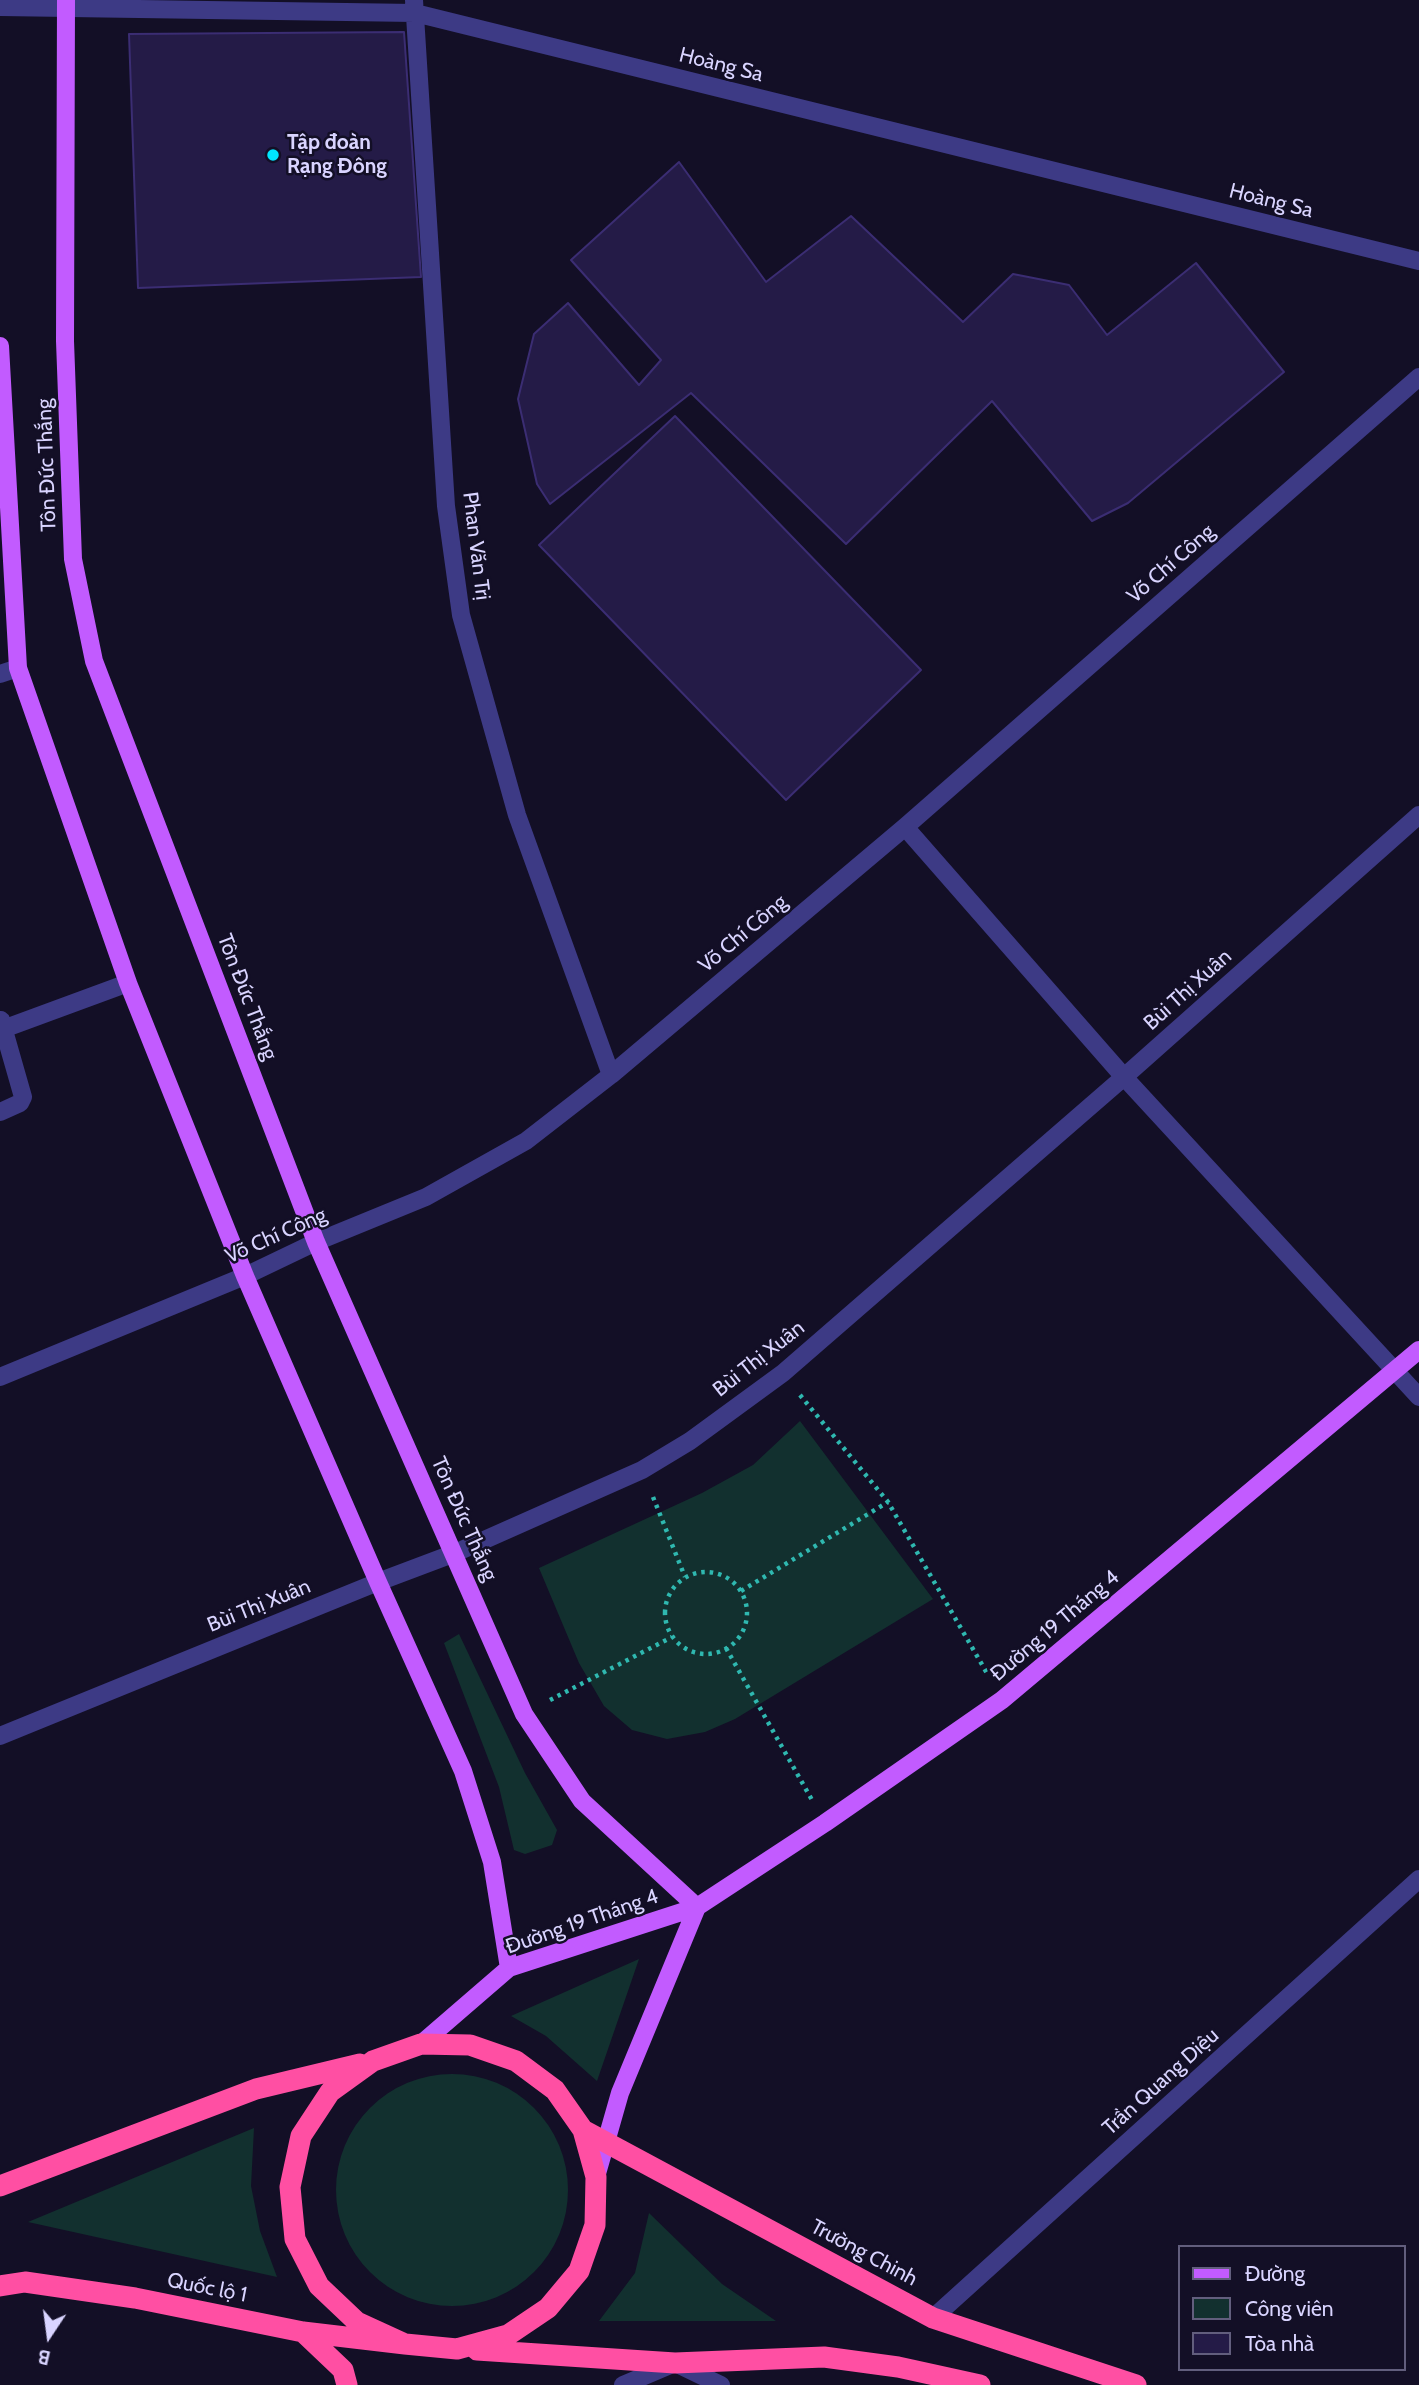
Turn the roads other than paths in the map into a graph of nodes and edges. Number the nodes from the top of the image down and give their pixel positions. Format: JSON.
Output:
{"nodes":[{"id":1,"x":66,"y":3,"type":"edge"},
{"id":2,"x":0,"y":6,"type":"edge"},
{"id":3,"x":415,"y":7,"type":"edge"},
{"id":4,"x":1419,"y":261,"type":"edge"},
{"id":5,"x":0,"y":346,"type":"edge"},
{"id":6,"x":1419,"y":377,"type":"edge"},
{"id":7,"x":18,"y":668,"type":"junction"},
{"id":8,"x":0,"y":674,"type":"edge"},
{"id":9,"x":1419,"y":815,"type":"edge"},
{"id":10,"x":905,"y":827,"type":"junction"},
{"id":11,"x":128,"y":983,"type":"junction"},
{"id":12,"x":2,"y":1024,"type":"edge"},
{"id":13,"x":611,"y":1075,"type":"junction"},
{"id":14,"x":1124,"y":1077,"type":"junction"},
{"id":15,"x":0,"y":1112,"type":"edge"},
{"id":16,"x":316,"y":1242,"type":"junction"},
{"id":17,"x":245,"y":1276,"type":"junction"},
{"id":18,"x":1419,"y":1350,"type":"edge"},
{"id":19,"x":1396,"y":1370,"type":"junction"},
{"id":20,"x":0,"y":1377,"type":"edge"},
{"id":21,"x":1419,"y":1397,"type":"edge"},
{"id":22,"x":455,"y":1553,"type":"junction"},
{"id":23,"x":378,"y":1582,"type":"junction"},
{"id":24,"x":0,"y":1736,"type":"edge"},
{"id":25,"x":1419,"y":1879,"type":"edge"},
{"id":26,"x":697,"y":1907,"type":"junction"},
{"id":27,"x":509,"y":1968,"type":"junction"},
{"id":28,"x":421,"y":2044,"type":"junction"},
{"id":29,"x":373,"y":2061,"type":"junction"},
{"id":30,"x":583,"y":2130,"type":"junction"},
{"id":31,"x":606,"y":2142,"type":"junction"},
{"id":32,"x":596,"y":2177,"type":"junction"},
{"id":33,"x":0,"y":2186,"type":"edge"},
{"id":34,"x":0,"y":2286,"type":"edge"},
{"id":35,"x":933,"y":2318,"type":"junction"},
{"id":36,"x":303,"y":2332,"type":"junction"},
{"id":37,"x":405,"y":2344,"type":"junction"},
{"id":38,"x":457,"y":2348,"type":"junction"},
{"id":39,"x":675,"y":2363,"type":"junction"},
{"id":40,"x":347,"y":2385,"type":"edge"},
{"id":41,"x":623,"y":2385,"type":"edge"},
{"id":42,"x":722,"y":2385,"type":"edge"},
{"id":43,"x":980,"y":2385,"type":"edge"},
{"id":44,"x":1136,"y":2385,"type":"edge"}],
"edges":[{"from":1,"to":2,"type":"street","name":"Hoàng Sa"},
{"from":1,"to":3,"type":"street","name":"Hoàng Sa"},
{"from":1,"to":16,"type":"main road","name":"Tôn Đức Thắng"},
{"from":3,"to":4,"type":"street","name":"Hoàng Sa"},
{"from":3,"to":13,"type":"street","name":"Phan Văn Trị"},
{"from":5,"to":7,"type":"main road","name":"Tôn Đức Thắng"},
{"from":6,"to":10,"type":"street","name":"Võ Chí Công"},
{"from":7,"to":8,"type":"street"},
{"from":7,"to":11,"type":"main road","name":"Tôn Đức Thắng"},
{"from":9,"to":14,"type":"street","name":"Bùi Thị Xuân"},
{"from":10,"to":13,"type":"street","name":"Võ Chí Công"},
{"from":10,"to":14,"type":"street"},
{"from":11,"to":12,"type":"street"},
{"from":11,"to":17,"type":"main road","name":"Tôn Đức Thắng"},
{"from":12,"to":15,"type":"street"},
{"from":13,"to":16,"type":"street","name":"Võ Chí Công"},
{"from":14,"to":19,"type":"street"},
{"from":14,"to":22,"type":"street","name":"Bùi Thị Xuân"},
{"from":16,"to":17,"type":"street","name":"Võ Chí Công"},
{"from":16,"to":22,"type":"main road","name":"Tôn Đức Thắng"},
{"from":17,"to":20,"type":"street","name":"Võ Chí Công"},
{"from":17,"to":23,"type":"main road","name":"Tôn Đức Thắng"},
{"from":18,"to":19,"type":"main road","name":"Đường 19 Tháng 4"},
{"from":19,"to":21,"type":"street"},
{"from":19,"to":26,"type":"main road","name":"Đường 19 Tháng 4"},
{"from":22,"to":23,"type":"street","name":"Bùi Thị Xuân"},
{"from":22,"to":26,"type":"main road","name":"Tôn Đức Thắng"},
{"from":23,"to":24,"type":"street","name":"Bùi Thị Xuân"},
{"from":23,"to":27,"type":"main road","name":"Tôn Đức Thắng"},
{"from":25,"to":35,"type":"street","name":"Trần Quang Diệu"},
{"from":26,"to":27,"type":"main road","name":"Đường 19 Tháng 4"},
{"from":26,"to":31,"type":"main road"},
{"from":27,"to":28,"type":"main road","name":"Đường 19 Tháng 4"},
{"from":28,"to":29,"type":"highway"},
{"from":28,"to":30,"type":"highway"},
{"from":29,"to":33,"type":"highway"},
{"from":29,"to":37,"type":"highway"},
{"from":30,"to":31,"type":"highway","name":"Trường Chinh"},
{"from":30,"to":32,"type":"highway"},
{"from":31,"to":32,"type":"main road"},
{"from":31,"to":35,"type":"highway","name":"Trường Chinh"},
{"from":32,"to":38,"type":"highway"},
{"from":34,"to":36,"type":"highway","name":"Quốc lộ 1"},
{"from":35,"to":44,"type":"highway","name":"Trường Chinh"},
{"from":36,"to":37,"type":"highway","name":"Quốc lộ 1"},
{"from":36,"to":40,"type":"highway"},
{"from":37,"to":38,"type":"highway","name":"Quốc lộ 1"},
{"from":38,"to":39,"type":"highway"},
{"from":39,"to":41,"type":"street"},
{"from":39,"to":42,"type":"street"},
{"from":39,"to":43,"type":"highway"}]}
